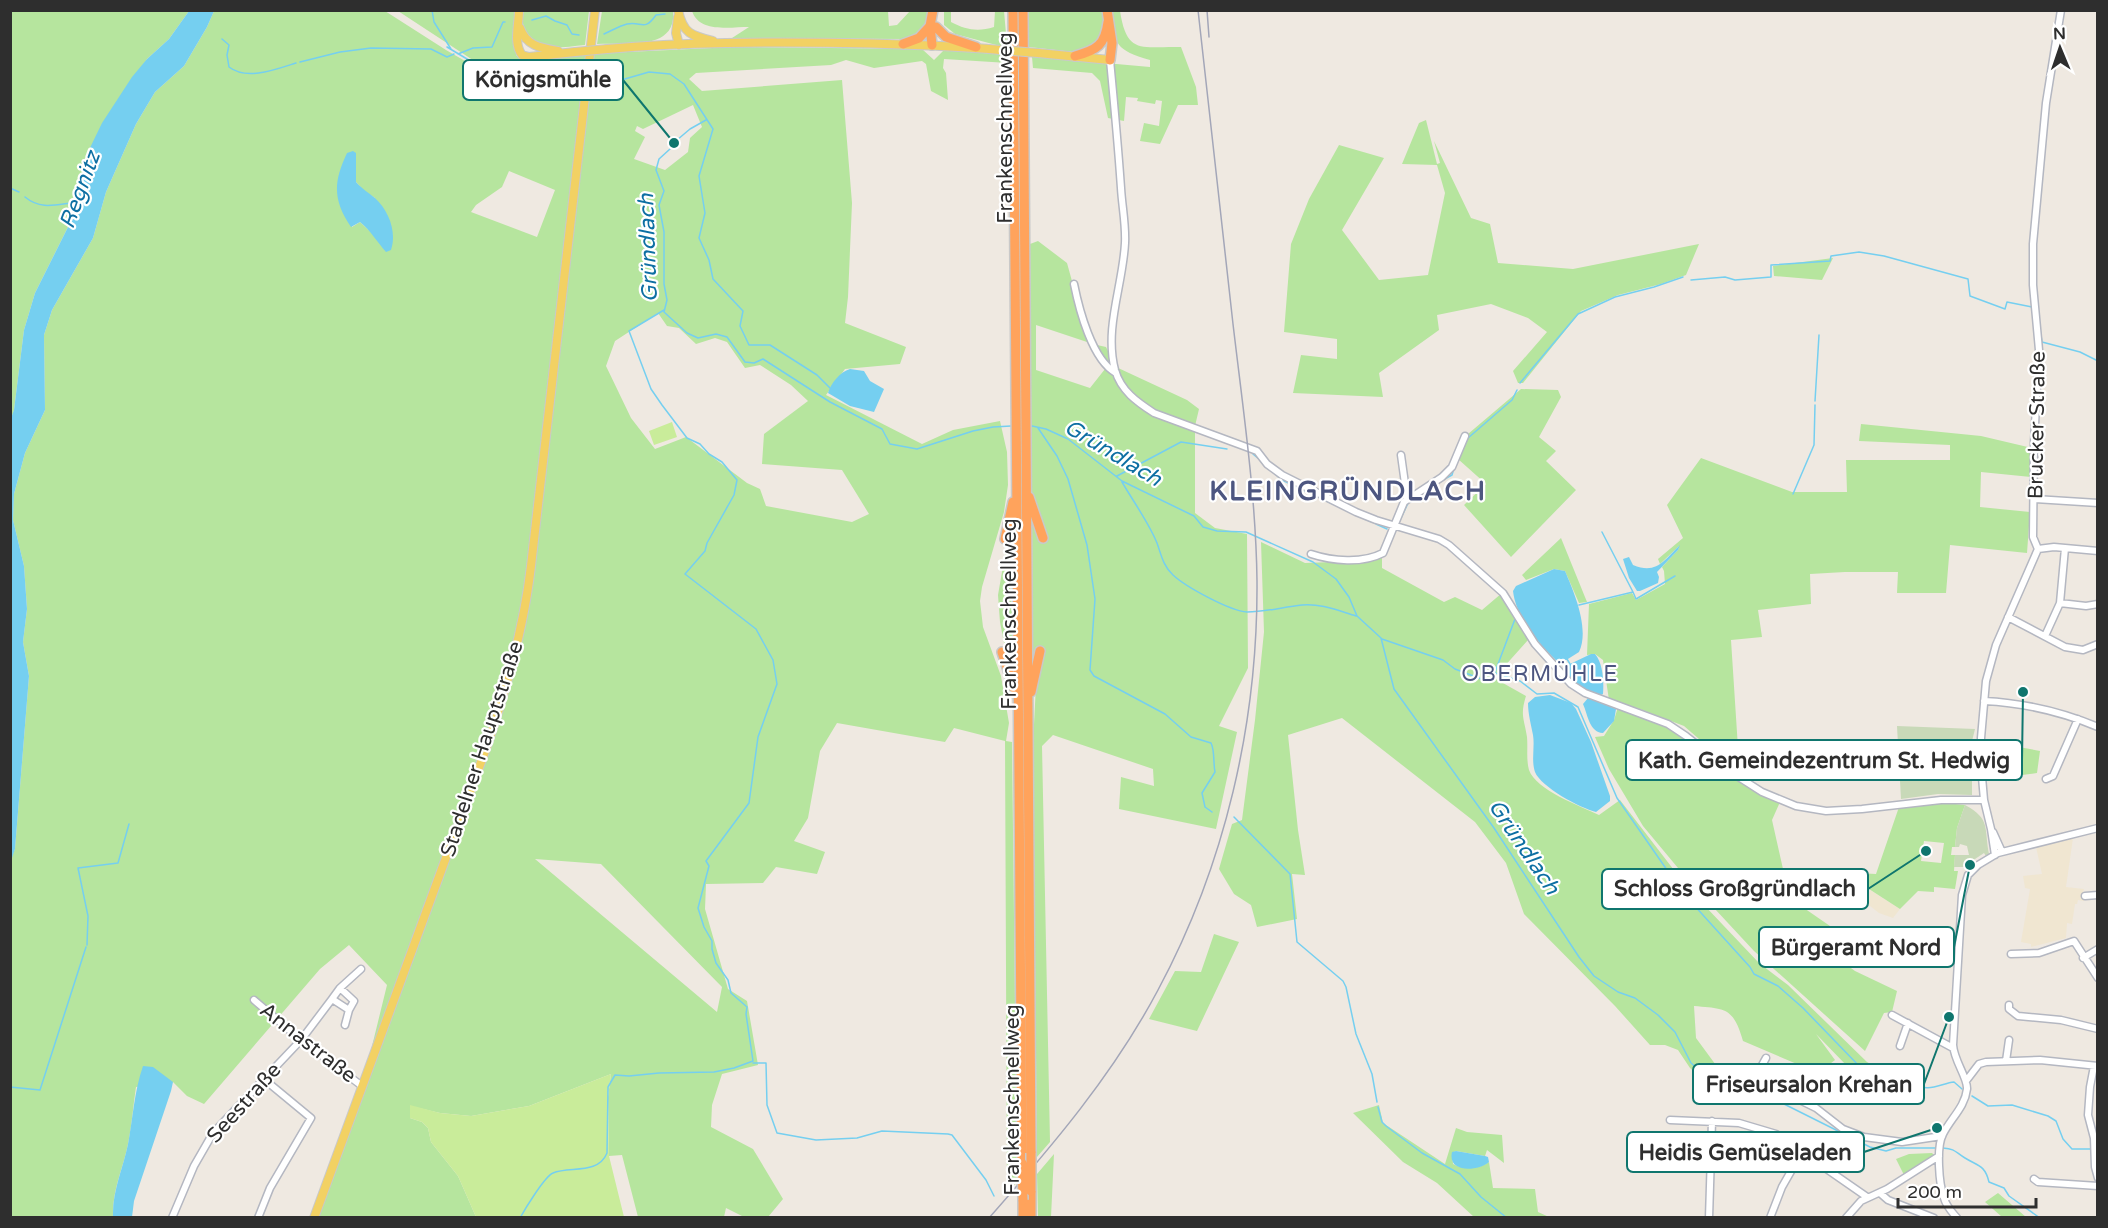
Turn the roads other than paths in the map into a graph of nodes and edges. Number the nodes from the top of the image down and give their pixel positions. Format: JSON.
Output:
{"nodes":[{"id":1,"x":519,"y":10,"type":"edge"},
{"id":2,"x":596,"y":10,"type":"edge"},
{"id":3,"x":1013,"y":10,"type":"edge"},
{"id":4,"x":1023,"y":10,"type":"edge"},
{"id":5,"x":1107,"y":10,"type":"edge"},
{"id":6,"x":2061,"y":10,"type":"edge"},
{"id":7,"x":678,"y":11,"type":"edge"},
{"id":8,"x":933,"y":11,"type":"edge"},
{"id":9,"x":1108,"y":22,"type":"junction"},
{"id":10,"x":519,"y":26,"type":"junction"},
{"id":11,"x":679,"y":26,"type":"junction"},
{"id":12,"x":933,"y":27,"type":"junction"},
{"id":13,"x":1105,"y":38,"type":"junction"},
{"id":14,"x":727,"y":43,"type":"junction"},
{"id":15,"x":903,"y":44,"type":"junction"},
{"id":16,"x":679,"y":45,"type":"junction"},
{"id":17,"x":933,"y":45,"type":"junction"},
{"id":18,"x":658,"y":46,"type":"junction"},
{"id":19,"x":976,"y":47,"type":"junction"},
{"id":20,"x":565,"y":52,"type":"junction"},
{"id":21,"x":1075,"y":56,"type":"junction"},
{"id":22,"x":1109,"y":60,"type":"junction"},
{"id":23,"x":1074,"y":284,"type":"dead end"},
{"id":24,"x":1116,"y":373,"type":"junction"},
{"id":25,"x":1465,"y":436,"type":"dead end"},
{"id":26,"x":1401,"y":455,"type":"dead end"},
{"id":27,"x":1021,"y":478,"type":"junction"},
{"id":28,"x":1407,"y":498,"type":"junction"},
{"id":29,"x":2035,"y":499,"type":"junction"},
{"id":30,"x":2097,"y":503,"type":"edge"},
{"id":31,"x":1393,"y":525,"type":"junction"},
{"id":32,"x":1042,"y":538,"type":"dead end"},
{"id":33,"x":1005,"y":539,"type":"dead end"},
{"id":34,"x":2065,"y":548,"type":"junction"},
{"id":35,"x":2038,"y":549,"type":"junction"},
{"id":36,"x":2097,"y":551,"type":"edge"},
{"id":37,"x":1311,"y":554,"type":"dead end"},
{"id":38,"x":2060,"y":603,"type":"junction"},
{"id":39,"x":2097,"y":604,"type":"edge"},
{"id":40,"x":2008,"y":617,"type":"junction"},
{"id":41,"x":2045,"y":636,"type":"junction"},
{"id":42,"x":2097,"y":644,"type":"edge"},
{"id":43,"x":1040,"y":651,"type":"dead end"},
{"id":44,"x":1002,"y":652,"type":"dead end"},
{"id":45,"x":1984,"y":701,"type":"junction"},
{"id":46,"x":1023,"y":713,"type":"junction"},
{"id":47,"x":2078,"y":719,"type":"junction"},
{"id":48,"x":2097,"y":727,"type":"edge"},
{"id":49,"x":2046,"y":779,"type":"dead end"},
{"id":50,"x":1984,"y":800,"type":"junction"},
{"id":51,"x":2097,"y":828,"type":"edge"},
{"id":52,"x":1998,"y":853,"type":"junction"},
{"id":53,"x":2097,"y":895,"type":"edge"},
{"id":54,"x":2085,"y":896,"type":"dead end"},
{"id":55,"x":2097,"y":949,"type":"edge"},
{"id":56,"x":2011,"y":954,"type":"dead end"},
{"id":57,"x":2083,"y":958,"type":"junction"},
{"id":58,"x":361,"y":969,"type":"dead end"},
{"id":59,"x":2097,"y":978,"type":"edge"},
{"id":60,"x":340,"y":988,"type":"junction"},
{"id":61,"x":332,"y":999,"type":"junction"},
{"id":62,"x":254,"y":1000,"type":"dead end"},
{"id":63,"x":2009,"y":1005,"type":"dead end"},
{"id":64,"x":349,"y":1010,"type":"junction"},
{"id":65,"x":1892,"y":1015,"type":"dead end"},
{"id":66,"x":1908,"y":1023,"type":"junction"},
{"id":67,"x":345,"y":1025,"type":"dead end"},
{"id":68,"x":2097,"y":1029,"type":"edge"},
{"id":69,"x":301,"y":1040,"type":"junction"},
{"id":70,"x":2008,"y":1040,"type":"dead end"},
{"id":71,"x":1900,"y":1046,"type":"dead end"},
{"id":72,"x":1953,"y":1048,"type":"junction"},
{"id":73,"x":1766,"y":1058,"type":"dead end"},
{"id":74,"x":2006,"y":1061,"type":"junction"},
{"id":75,"x":2096,"y":1066,"type":"edge"},
{"id":76,"x":265,"y":1080,"type":"junction"},
{"id":77,"x":1966,"y":1081,"type":"junction"},
{"id":78,"x":362,"y":1086,"type":"junction"},
{"id":79,"x":1670,"y":1120,"type":"dead end"},
{"id":80,"x":1712,"y":1121,"type":"junction"},
{"id":81,"x":1941,"y":1138,"type":"junction"},
{"id":82,"x":1802,"y":1152,"type":"junction"},
{"id":83,"x":1939,"y":1155,"type":"junction"},
{"id":84,"x":2097,"y":1178,"type":"edge"},
{"id":85,"x":2034,"y":1179,"type":"dead end"},
{"id":86,"x":2097,"y":1186,"type":"edge"},
{"id":87,"x":1880,"y":1193,"type":"junction"},
{"id":88,"x":1866,"y":1197,"type":"junction"},
{"id":89,"x":1956,"y":1217,"type":"edge"},
{"id":90,"x":172,"y":1218,"type":"edge"},
{"id":91,"x":258,"y":1218,"type":"edge"},
{"id":92,"x":314,"y":1218,"type":"edge"},
{"id":93,"x":1023,"y":1218,"type":"edge"},
{"id":94,"x":1031,"y":1218,"type":"edge"},
{"id":95,"x":1709,"y":1218,"type":"edge"},
{"id":96,"x":1770,"y":1218,"type":"edge"},
{"id":97,"x":1846,"y":1218,"type":"edge"},
{"id":98,"x":1934,"y":1218,"type":"edge"}],
"edges":[{"from":1,"to":10,"type":"main road"},
{"from":2,"to":78,"type":"main road","name":"Stadelner Hauptstraße"},
{"from":3,"to":27,"type":"highway","name":"Frankenschnellweg"},
{"from":4,"to":27,"type":"highway","name":"Frankenschnellweg"},
{"from":5,"to":9,"type":"highway"},
{"from":6,"to":29,"type":"street","name":"Brucker Straße"},
{"from":7,"to":11,"type":"main road"},
{"from":8,"to":12,"type":"highway"},
{"from":9,"to":13,"type":"highway"},
{"from":9,"to":22,"type":"highway"},
{"from":10,"to":20,"type":"main road"},
{"from":10,"to":20,"type":"main road"},
{"from":11,"to":14,"type":"main road"},
{"from":11,"to":16,"type":"main road"},
{"from":11,"to":18,"type":"main road"},
{"from":12,"to":15,"type":"highway"},
{"from":12,"to":17,"type":"highway"},
{"from":12,"to":19,"type":"highway"},
{"from":13,"to":21,"type":"highway"},
{"from":13,"to":22,"type":"highway"},
{"from":14,"to":15,"type":"main road"},
{"from":14,"to":16,"type":"main road"},
{"from":15,"to":17,"type":"main road"},
{"from":16,"to":18,"type":"main road"},
{"from":17,"to":19,"type":"main road"},
{"from":18,"to":20,"type":"main road","bridge":true},
{"from":19,"to":21,"type":"main road","bridge":true},
{"from":21,"to":22,"type":"main road"},
{"from":22,"to":24,"type":"street"},
{"from":23,"to":24,"type":"street"},
{"from":24,"to":31,"type":"street"},
{"from":25,"to":28,"type":"street"},
{"from":26,"to":28,"type":"street"},
{"from":27,"to":32,"type":"highway"},
{"from":27,"to":33,"type":"highway"},
{"from":27,"to":46,"type":"highway","name":"Frankenschnellweg"},
{"from":28,"to":31,"type":"street"},
{"from":29,"to":30,"type":"street"},
{"from":29,"to":35,"type":"street","name":"Brucker Straße"},
{"from":31,"to":37,"type":"street"},
{"from":31,"to":50,"type":"street"},
{"from":34,"to":35,"type":"street"},
{"from":34,"to":36,"type":"street"},
{"from":34,"to":38,"type":"street"},
{"from":35,"to":40,"type":"street"},
{"from":38,"to":39,"type":"street"},
{"from":38,"to":41,"type":"street"},
{"from":40,"to":41,"type":"street"},
{"from":40,"to":45,"type":"street"},
{"from":41,"to":42,"type":"street"},
{"from":43,"to":46,"type":"highway"},
{"from":44,"to":46,"type":"highway"},
{"from":45,"to":47,"type":"street"},
{"from":45,"to":50,"type":"street"},
{"from":46,"to":93,"type":"highway","name":"Frankenschnellweg","bridge":true},
{"from":46,"to":94,"type":"highway","name":"Frankenschnellweg","bridge":true},
{"from":47,"to":48,"type":"street"},
{"from":47,"to":49,"type":"street"},
{"from":50,"to":52,"type":"street"},
{"from":51,"to":52,"type":"street"},
{"from":52,"to":72,"type":"street"},
{"from":53,"to":54,"type":"street"},
{"from":55,"to":57,"type":"street"},
{"from":56,"to":57,"type":"street"},
{"from":57,"to":59,"type":"street"},
{"from":58,"to":60,"type":"street","name":"Seestraße"},
{"from":60,"to":61,"type":"street","name":"Seestraße"},
{"from":60,"to":64,"type":"street"},
{"from":61,"to":64,"type":"street"},
{"from":61,"to":69,"type":"street","name":"Seestraße"},
{"from":62,"to":69,"type":"street","name":"Annastraße"},
{"from":63,"to":68,"type":"street"},
{"from":64,"to":67,"type":"street"},
{"from":65,"to":66,"type":"street"},
{"from":66,"to":71,"type":"street"},
{"from":66,"to":72,"type":"street"},
{"from":69,"to":76,"type":"street","name":"Seestraße"},
{"from":69,"to":78,"type":"street","name":"Annastraße"},
{"from":70,"to":74,"type":"street"},
{"from":72,"to":77,"type":"street"},
{"from":73,"to":81,"type":"street"},
{"from":74,"to":75,"type":"street"},
{"from":74,"to":77,"type":"street"},
{"from":75,"to":84,"type":"street"},
{"from":76,"to":90,"type":"street","name":"Seestraße"},
{"from":76,"to":91,"type":"street"},
{"from":77,"to":81,"type":"street"},
{"from":78,"to":92,"type":"main road","name":"Stadelner Hauptstraße"},
{"from":79,"to":80,"type":"street"},
{"from":80,"to":82,"type":"street"},
{"from":80,"to":95,"type":"street"},
{"from":81,"to":83,"type":"street"},
{"from":82,"to":88,"type":"street"},
{"from":82,"to":96,"type":"street"},
{"from":83,"to":87,"type":"street"},
{"from":83,"to":89,"type":"street"},
{"from":85,"to":86,"type":"street"},
{"from":87,"to":88,"type":"street"},
{"from":87,"to":98,"type":"street"},
{"from":88,"to":97,"type":"street"}]}
